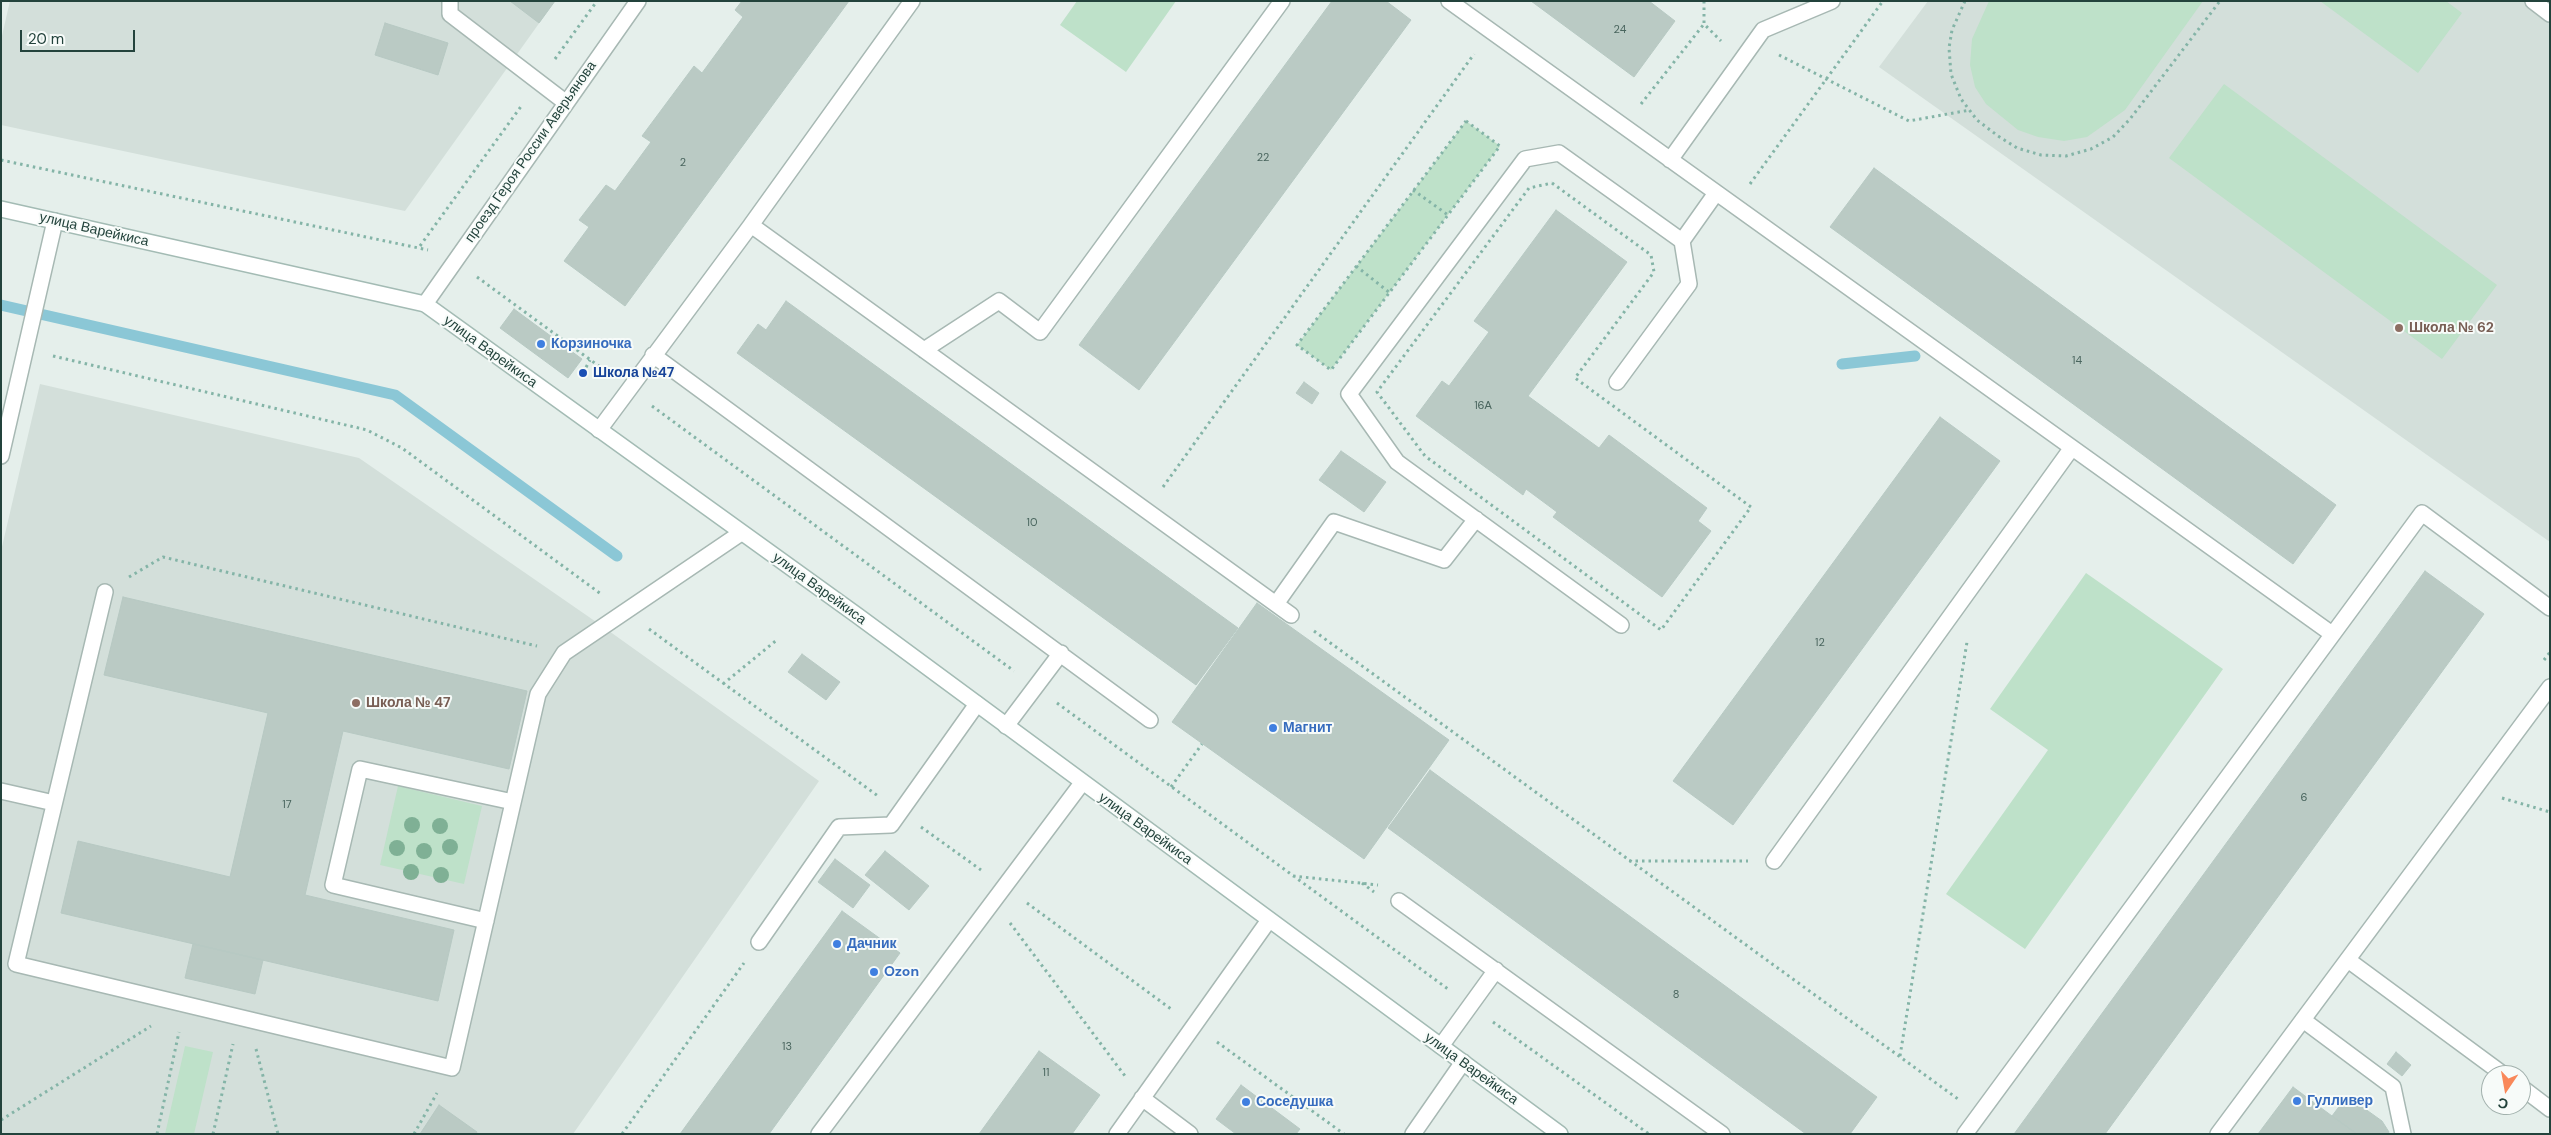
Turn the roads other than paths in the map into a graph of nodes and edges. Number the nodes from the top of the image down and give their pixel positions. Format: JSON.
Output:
{"nodes":[{"id":1,"x":450,"y":1,"type":"edge"},
{"id":2,"x":638,"y":1,"type":"edge"},
{"id":3,"x":912,"y":1,"type":"edge"},
{"id":4,"x":1282,"y":1,"type":"edge"},
{"id":5,"x":1449,"y":1,"type":"edge"},
{"id":6,"x":1832,"y":1,"type":"edge"},
{"id":7,"x":2533,"y":1,"type":"edge"},
{"id":8,"x":2550,"y":14,"type":"edge"},
{"id":9,"x":566,"y":102,"type":"junction"},
{"id":10,"x":1670,"y":160,"type":"junction"},
{"id":11,"x":1716,"y":193,"type":"junction"},
{"id":12,"x":1,"y":209,"type":"edge"},
{"id":13,"x":55,"y":221,"type":"junction"},
{"id":14,"x":750,"y":225,"type":"junction"},
{"id":15,"x":1682,"y":241,"type":"junction"},
{"id":16,"x":425,"y":304,"type":"junction"},
{"id":17,"x":924,"y":350,"type":"junction"},
{"id":18,"x":653,"y":355,"type":"junction"},
{"id":19,"x":1617,"y":382,"type":"dead end"},
{"id":20,"x":599,"y":430,"type":"junction"},
{"id":21,"x":2071,"y":449,"type":"junction"},
{"id":22,"x":1,"y":456,"type":"edge"},
{"id":23,"x":1476,"y":519,"type":"junction"},
{"id":24,"x":741,"y":533,"type":"junction"},
{"id":25,"x":105,"y":592,"type":"road end"},
{"id":26,"x":1276,"y":604,"type":"junction"},
{"id":27,"x":2550,"y":608,"type":"edge"},
{"id":28,"x":1291,"y":614,"type":"road end"},
{"id":29,"x":1621,"y":625,"type":"dead end"},
{"id":30,"x":2332,"y":634,"type":"junction"},
{"id":31,"x":1061,"y":653,"type":"junction"},
{"id":32,"x":2550,"y":687,"type":"edge"},
{"id":33,"x":977,"y":704,"type":"junction"},
{"id":34,"x":1150,"y":720,"type":"dead end"},
{"id":35,"x":1006,"y":726,"type":"junction"},
{"id":36,"x":1082,"y":783,"type":"junction"},
{"id":37,"x":1,"y":791,"type":"edge"},
{"id":38,"x":513,"y":802,"type":"junction"},
{"id":39,"x":54,"y":803,"type":"junction"},
{"id":40,"x":1774,"y":861,"type":"road end"},
{"id":41,"x":1399,"y":901,"type":"dead end"},
{"id":42,"x":1269,"y":920,"type":"junction"},
{"id":43,"x":486,"y":921,"type":"junction"},
{"id":44,"x":759,"y":942,"type":"road end"},
{"id":45,"x":2348,"y":960,"type":"junction"},
{"id":46,"x":1496,"y":970,"type":"junction"},
{"id":47,"x":2303,"y":1020,"type":"junction"},
{"id":48,"x":1441,"y":1046,"type":"junction"},
{"id":49,"x":1463,"y":1062,"type":"junction"},
{"id":50,"x":2490,"y":1065,"type":"edge"},
{"id":51,"x":2531,"y":1094,"type":"edge"},
{"id":52,"x":1142,"y":1098,"type":"junction"},
{"id":53,"x":2550,"y":1108,"type":"edge"},
{"id":54,"x":819,"y":1134,"type":"edge"},
{"id":55,"x":1116,"y":1134,"type":"edge"},
{"id":56,"x":1190,"y":1134,"type":"edge"},
{"id":57,"x":1413,"y":1134,"type":"edge"},
{"id":58,"x":1560,"y":1134,"type":"edge"},
{"id":59,"x":1722,"y":1134,"type":"edge"},
{"id":60,"x":1965,"y":1134,"type":"edge"},
{"id":61,"x":2218,"y":1134,"type":"edge"},
{"id":62,"x":2402,"y":1134,"type":"edge"}],
"edges":[{"from":1,"to":9,"type":"main road"},
{"from":2,"to":9,"type":"main road","name":"проезд Героя России Аверьянова"},
{"from":3,"to":14,"type":"main road"},
{"from":4,"to":17,"type":"main road"},
{"from":5,"to":10,"type":"main road"},
{"from":6,"to":10,"type":"main road"},
{"from":7,"to":8,"type":"main road"},
{"from":9,"to":16,"type":"main road","name":"проезд Героя России Аверьянова"},
{"from":10,"to":11,"type":"main road"},
{"from":11,"to":15,"type":"main road"},
{"from":11,"to":21,"type":"main road"},
{"from":12,"to":13,"type":"main road","name":"улица Варейкиса"},
{"from":13,"to":16,"type":"main road","name":"улица Варейкиса"},
{"from":13,"to":22,"type":"main road"},
{"from":14,"to":17,"type":"main road"},
{"from":14,"to":18,"type":"main road"},
{"from":15,"to":19,"type":"main road"},
{"from":15,"to":23,"type":"main road"},
{"from":16,"to":20,"type":"main road","name":"улица Варейкиса"},
{"from":17,"to":26,"type":"main road"},
{"from":18,"to":20,"type":"main road"},
{"from":18,"to":31,"type":"main road"},
{"from":20,"to":24,"type":"main road","name":"улица Варейкиса"},
{"from":21,"to":30,"type":"main road"},
{"from":21,"to":40,"type":"main road"},
{"from":23,"to":26,"type":"main road"},
{"from":23,"to":29,"type":"main road"},
{"from":24,"to":33,"type":"main road","name":"улица Варейкиса"},
{"from":24,"to":38,"type":"main road"},
{"from":25,"to":39,"type":"main road"},
{"from":26,"to":28,"type":"main road"},
{"from":27,"to":30,"type":"main road"},
{"from":30,"to":60,"type":"main road"},
{"from":31,"to":34,"type":"main road"},
{"from":31,"to":35,"type":"main road"},
{"from":32,"to":45,"type":"main road"},
{"from":33,"to":35,"type":"main road","name":"улица Варейкиса"},
{"from":33,"to":44,"type":"main road"},
{"from":35,"to":36,"type":"main road","name":"улица Варейкиса"},
{"from":36,"to":42,"type":"main road","name":"улица Варейкиса"},
{"from":36,"to":54,"type":"main road"},
{"from":37,"to":39,"type":"main road"},
{"from":38,"to":43,"type":"main road"},
{"from":38,"to":43,"type":"main road"},
{"from":39,"to":43,"type":"main road"},
{"from":41,"to":46,"type":"main road"},
{"from":42,"to":48,"type":"main road","name":"улица Варейкиса"},
{"from":42,"to":52,"type":"main road"},
{"from":45,"to":47,"type":"main road"},
{"from":45,"to":50,"type":"main road"},
{"from":46,"to":48,"type":"main road"},
{"from":46,"to":59,"type":"main road"},
{"from":47,"to":61,"type":"main road"},
{"from":47,"to":62,"type":"main road"},
{"from":48,"to":49,"type":"main road","name":"улица Варейкиса"},
{"from":49,"to":57,"type":"main road"},
{"from":49,"to":58,"type":"main road","name":"улица Варейкиса"},
{"from":51,"to":53,"type":"main road"},
{"from":52,"to":55,"type":"main road"},
{"from":52,"to":56,"type":"main road"}]}
